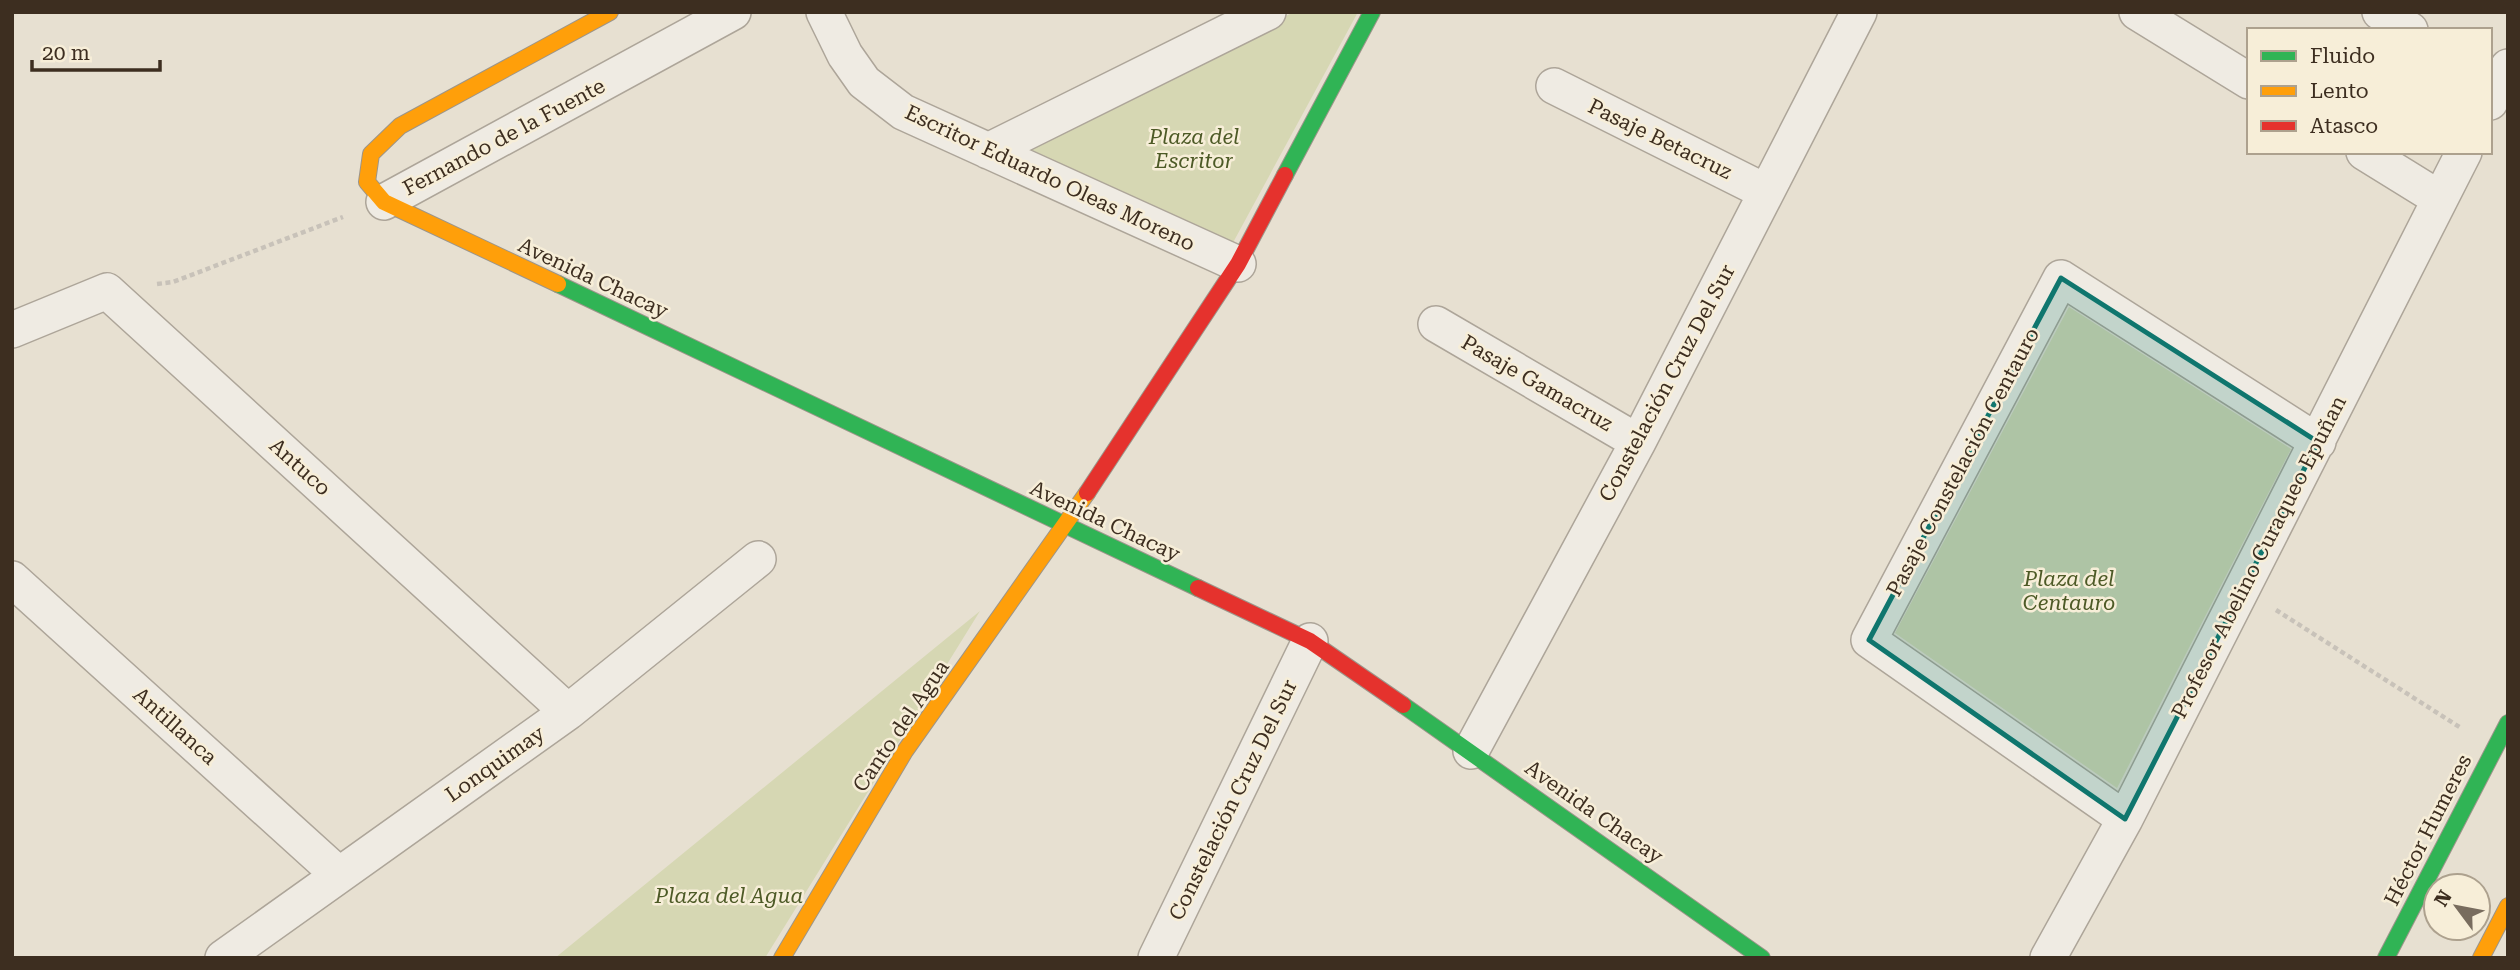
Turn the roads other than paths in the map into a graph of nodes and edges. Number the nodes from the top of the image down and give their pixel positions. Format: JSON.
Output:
{"nodes":[{"id":1,"x":610,"y":12,"type":"edge"},
{"id":2,"x":733,"y":12,"type":"edge"},
{"id":3,"x":824,"y":12,"type":"edge"},
{"id":4,"x":1268,"y":12,"type":"edge"},
{"id":5,"x":1372,"y":12,"type":"edge"},
{"id":6,"x":1859,"y":12,"type":"edge"},
{"id":7,"x":2137,"y":12,"type":"edge"},
{"id":8,"x":2381,"y":12,"type":"edge"},
{"id":9,"x":2407,"y":28,"type":"edge"},
{"id":10,"x":2247,"y":80,"type":"edge"},
{"id":11,"x":1554,"y":86,"type":"dead end"},
{"id":12,"x":988,"y":151,"type":"junction"},
{"id":13,"x":2367,"y":154,"type":"edge"},
{"id":14,"x":2463,"y":154,"type":"edge"},
{"id":15,"x":1766,"y":192,"type":"junction"},
{"id":16,"x":2440,"y":199,"type":"junction"},
{"id":17,"x":384,"y":202,"type":"junction"},
{"id":18,"x":1238,"y":264,"type":"junction"},
{"id":19,"x":1436,"y":324,"type":"dead end"},
{"id":20,"x":12,"y":330,"type":"edge"},
{"id":21,"x":1638,"y":442,"type":"junction"},
{"id":22,"x":2318,"y":442,"type":"junction"},
{"id":23,"x":1066,"y":526,"type":"junction"},
{"id":24,"x":758,"y":559,"type":"dead end"},
{"id":25,"x":12,"y":579,"type":"edge"},
{"id":26,"x":1310,"y":641,"type":"junction"},
{"id":27,"x":568,"y":712,"type":"junction"},
{"id":28,"x":2508,"y":723,"type":"edge"},
{"id":29,"x":1471,"y":751,"type":"junction"},
{"id":30,"x":2125,"y":819,"type":"junction"},
{"id":31,"x":338,"y":874,"type":"junction"},
{"id":32,"x":2508,"y":905,"type":"edge"},
{"id":33,"x":223,"y":958,"type":"edge"},
{"id":34,"x":782,"y":958,"type":"edge"},
{"id":35,"x":1156,"y":958,"type":"edge"},
{"id":36,"x":1762,"y":958,"type":"edge"},
{"id":37,"x":2048,"y":958,"type":"edge"},
{"id":38,"x":2386,"y":958,"type":"edge"},
{"id":39,"x":2481,"y":958,"type":"edge"}],
"edges":[{"from":1,"to":17,"type":"street","name":"Fernando de la Fuente"},
{"from":2,"to":17,"type":"street","name":"Fernando de la Fuente"},
{"from":3,"to":12,"type":"street","name":"Escritor Eduardo Oleas Moreno"},
{"from":4,"to":12,"type":"street"},
{"from":5,"to":18,"type":"street","name":"Canto del Agua"},
{"from":6,"to":15,"type":"street","name":"Constelación Cruz Del Sur"},
{"from":7,"to":10,"type":"street"},
{"from":8,"to":9,"type":"street"},
{"from":11,"to":15,"type":"street","name":"Pasaje Betacruz"},
{"from":12,"to":18,"type":"street","name":"Escritor Eduardo Oleas Moreno"},
{"from":13,"to":16,"type":"street"},
{"from":14,"to":16,"type":"street","name":"Profesor Abelino Curaqueo Epuñan"},
{"from":15,"to":21,"type":"street","name":"Constelación Cruz Del Sur"},
{"from":16,"to":22,"type":"street","name":"Profesor Abelino Curaqueo Epuñan"},
{"from":17,"to":23,"type":"street","name":"Avenida Chacay"},
{"from":18,"to":23,"type":"street","name":"Canto del Agua"},
{"from":19,"to":21,"type":"street","name":"Pasaje Gamacruz"},
{"from":20,"to":27,"type":"street","name":"Antuco"},
{"from":21,"to":29,"type":"street","name":"Constelación Cruz Del Sur"},
{"from":22,"to":30,"type":"street","name":"Profesor Abelino Curaqueo Epuñan"},
{"from":22,"to":30,"type":"street","name":"Pasaje Constelación Centauro"},
{"from":23,"to":26,"type":"street","name":"Avenida Chacay"},
{"from":23,"to":34,"type":"street","name":"Canto del Agua"},
{"from":24,"to":27,"type":"street","name":"Lonquimay"},
{"from":25,"to":31,"type":"street","name":"Antillanca"},
{"from":26,"to":29,"type":"street","name":"Avenida Chacay"},
{"from":26,"to":35,"type":"street","name":"Constelación Cruz Del Sur"},
{"from":27,"to":31,"type":"street","name":"Lonquimay"},
{"from":28,"to":38,"type":"street","name":"Héctor Humeres"},
{"from":29,"to":36,"type":"street","name":"Avenida Chacay"},
{"from":30,"to":37,"type":"street","name":"Profesor Abelino Curaqueo Epuñan"},
{"from":31,"to":33,"type":"street","name":"Lonquimay"},
{"from":32,"to":39,"type":"street"}]}
